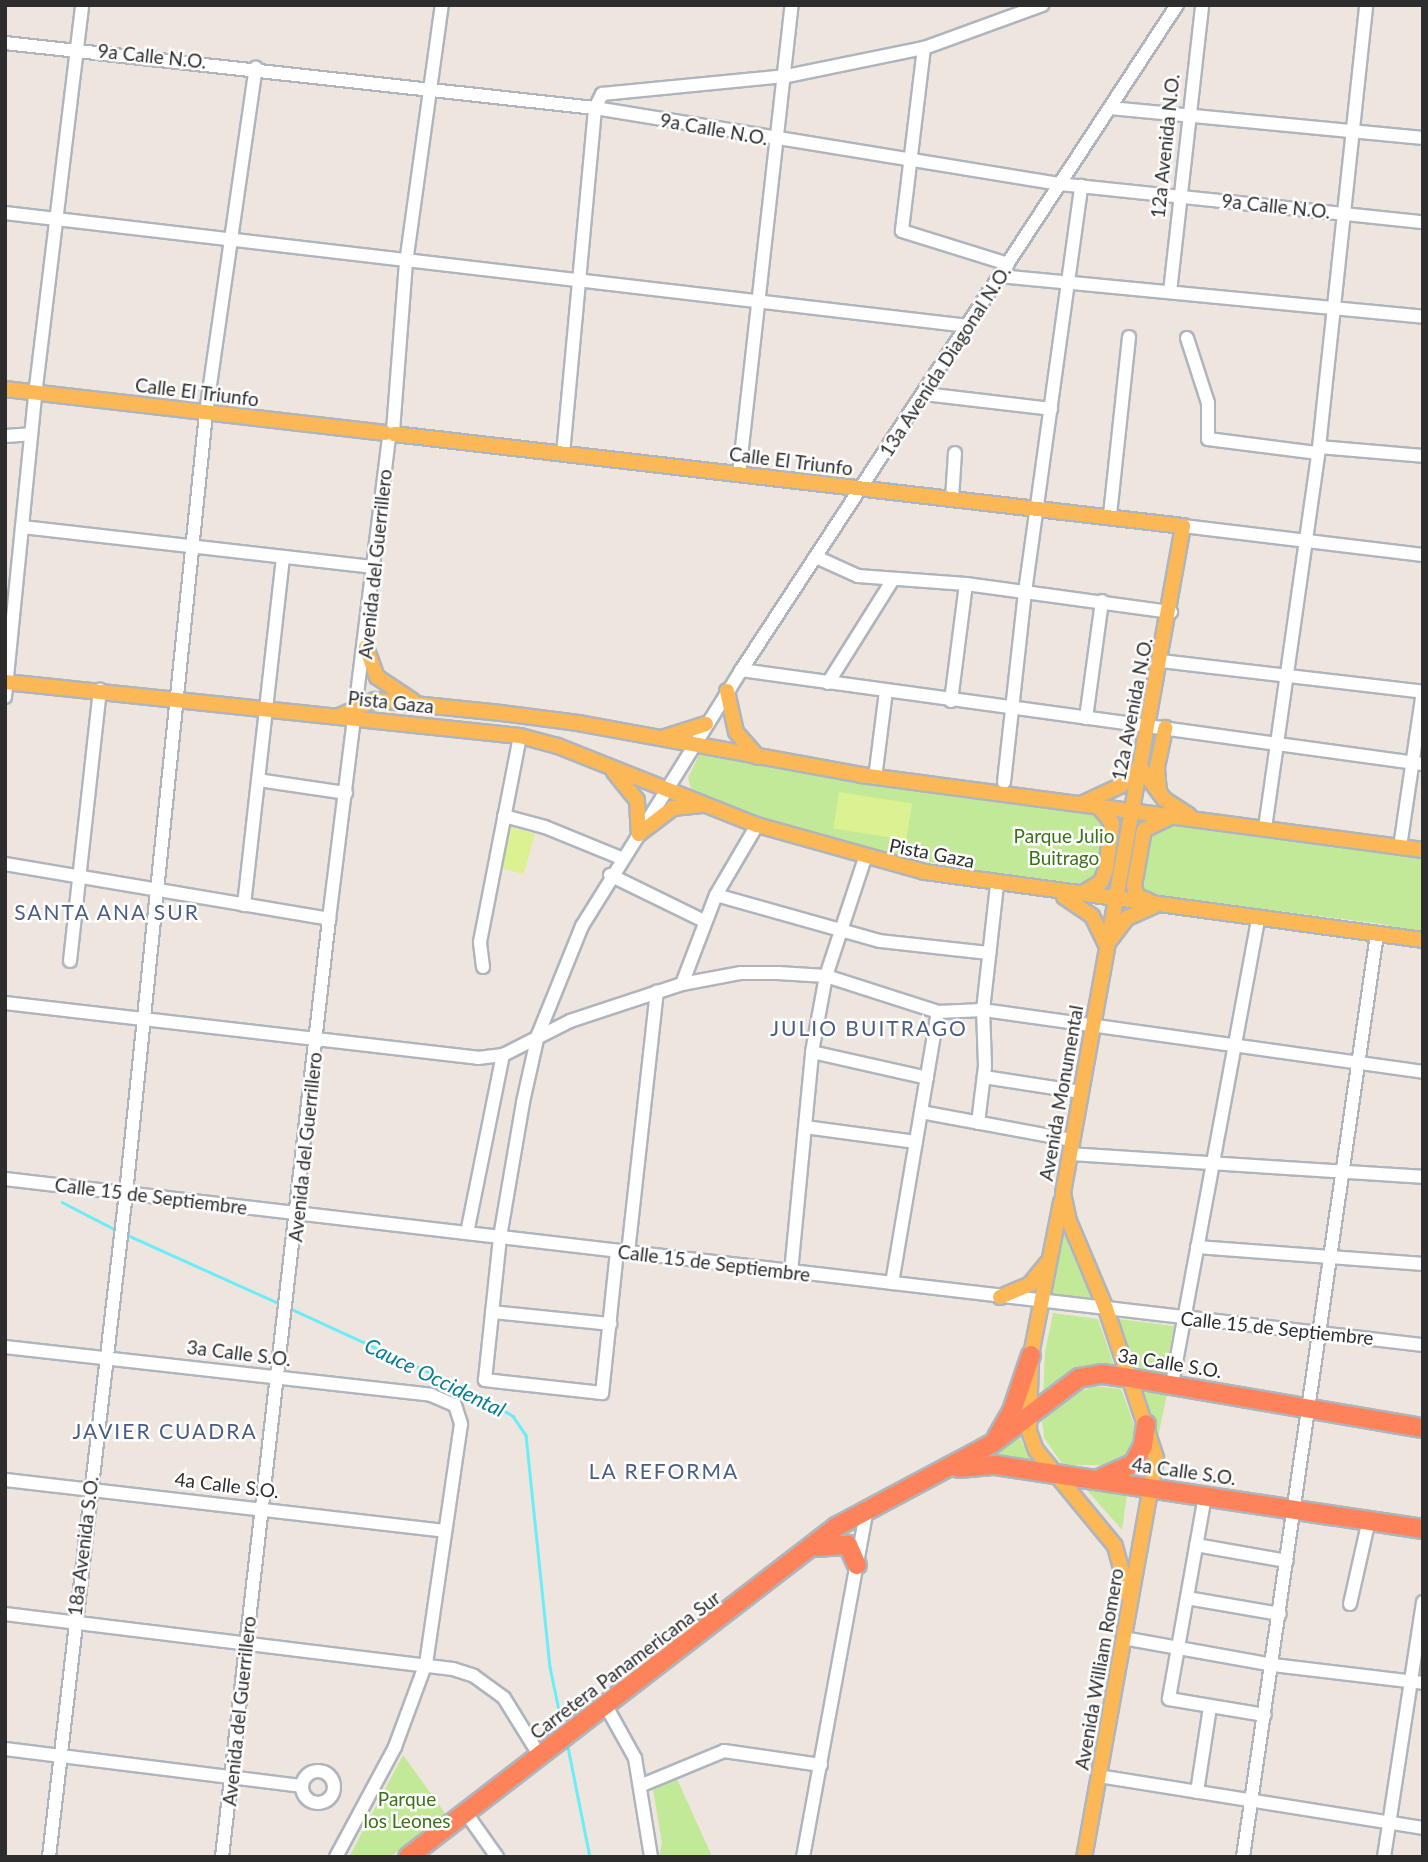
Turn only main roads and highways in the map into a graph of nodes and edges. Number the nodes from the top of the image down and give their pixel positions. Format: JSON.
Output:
{"nodes":[{"id":1,"x":5,"y":389,"type":"edge"},
{"id":2,"x":1183,"y":526,"type":"joint"},
{"id":3,"x":366,"y":647,"type":"road end"},
{"id":4,"x":6,"y":687,"type":"edge"},
{"id":5,"x":727,"y":691,"type":"road end"},
{"id":6,"x":420,"y":704,"type":"junction"},
{"id":7,"x":357,"y":713,"type":"junction"},
{"id":8,"x":706,"y":724,"type":"road end"},
{"id":9,"x":1165,"y":728,"type":"road end"},
{"id":10,"x":657,"y":738,"type":"junction"},
{"id":11,"x":759,"y":758,"type":"junction"},
{"id":12,"x":602,"y":763,"type":"junction"},
{"id":13,"x":1140,"y":767,"type":"junction"},
{"id":14,"x":1159,"y":794,"type":"junction"},
{"id":15,"x":1078,"y":804,"type":"junction"},
{"id":16,"x":714,"y":807,"type":"junction"},
{"id":17,"x":1099,"y":807,"type":"junction"},
{"id":18,"x":1131,"y":811,"type":"junction"},
{"id":19,"x":1175,"y":816,"type":"junction"},
{"id":20,"x":1197,"y":819,"type":"junction"},
{"id":21,"x":1423,"y":850,"type":"edge"},
{"id":22,"x":1049,"y":891,"type":"junction"},
{"id":23,"x":1080,"y":895,"type":"junction"},
{"id":24,"x":1115,"y":899,"type":"junction"},
{"id":25,"x":1160,"y":905,"type":"junction"},
{"id":26,"x":1423,"y":940,"type":"edge"},
{"id":27,"x":1107,"y":947,"type":"junction"},
{"id":28,"x":1063,"y":1193,"type":"junction"},
{"id":29,"x":1051,"y":1253,"type":"junction"},
{"id":30,"x":1000,"y":1297,"type":"road end"},
{"id":31,"x":1031,"y":1355,"type":"junction"},
{"id":32,"x":1130,"y":1378,"type":"junction"},
{"id":33,"x":1028,"y":1419,"type":"junction"},
{"id":34,"x":1146,"y":1424,"type":"junction"},
{"id":35,"x":1423,"y":1427,"type":"edge"},
{"id":36,"x":993,"y":1443,"type":"junction"},
{"id":37,"x":939,"y":1473,"type":"junction"},
{"id":38,"x":1055,"y":1475,"type":"junction"},
{"id":39,"x":1091,"y":1479,"type":"junction"},
{"id":40,"x":1151,"y":1488,"type":"junction"},
{"id":41,"x":1423,"y":1529,"type":"edge"},
{"id":42,"x":809,"y":1549,"type":"junction"},
{"id":43,"x":857,"y":1565,"type":"road end"},
{"id":44,"x":1127,"y":1617,"type":"junction"},
{"id":45,"x":408,"y":1857,"type":"edge"},
{"id":46,"x":1084,"y":1857,"type":"edge"}],
"edges":[{"from":1,"to":2,"type":"main road","name":"Calle El Triunfo"},
{"from":2,"to":13,"type":"main road","name":"12a Avenida N.O."},
{"from":3,"to":6,"type":"main road"},
{"from":4,"to":7,"type":"main road","name":"Pista Gaza"},
{"from":5,"to":11,"type":"main road"},
{"from":6,"to":7,"type":"main road","name":"Pista Gaza"},
{"from":6,"to":10,"type":"main road","name":"Pista Gaza"},
{"from":7,"to":12,"type":"main road","name":"Pista Gaza"},
{"from":8,"to":10,"type":"main road"},
{"from":9,"to":14,"type":"main road"},
{"from":10,"to":11,"type":"main road","name":"Pista Gaza"},
{"from":11,"to":15,"type":"main road","name":"Pista Gaza"},
{"from":12,"to":16,"type":"main road","name":"Pista Gaza"},
{"from":12,"to":16,"type":"main road"},
{"from":13,"to":14,"type":"main road"},
{"from":13,"to":15,"type":"main road"},
{"from":13,"to":18,"type":"main road","name":"12a Avenida N.O."},
{"from":14,"to":20,"type":"main road"},
{"from":15,"to":17,"type":"main road","name":"Pista Gaza"},
{"from":16,"to":22,"type":"main road","name":"Pista Gaza"},
{"from":17,"to":18,"type":"main road","name":"Pista Gaza"},
{"from":17,"to":23,"type":"main road"},
{"from":18,"to":19,"type":"main road","name":"Pista Gaza"},
{"from":18,"to":24,"type":"main road","name":"12a Avenida N.O."},
{"from":19,"to":20,"type":"main road","name":"Pista Gaza"},
{"from":19,"to":25,"type":"main road"},
{"from":20,"to":21,"type":"main road","name":"Pista Gaza"},
{"from":22,"to":23,"type":"main road","name":"Pista Gaza"},
{"from":22,"to":27,"type":"main road"},
{"from":23,"to":24,"type":"main road","name":"Pista Gaza"},
{"from":24,"to":25,"type":"main road","name":"Pista Gaza"},
{"from":24,"to":27,"type":"main road","name":"Avenida Monumental"},
{"from":25,"to":26,"type":"main road","name":"Pista Gaza"},
{"from":25,"to":27,"type":"main road"},
{"from":27,"to":28,"type":"main road","name":"Avenida Monumental"},
{"from":28,"to":29,"type":"main road"},
{"from":28,"to":32,"type":"main road","name":"Avenida Monumental"},
{"from":29,"to":30,"type":"main road"},
{"from":29,"to":31,"type":"main road"},
{"from":31,"to":33,"type":"main road"},
{"from":31,"to":36,"type":"highway"},
{"from":32,"to":33,"type":"highway","name":"3a Calle S.O."},
{"from":32,"to":34,"type":"main road","name":"Avenida Monumental"},
{"from":32,"to":35,"type":"highway","name":"3a Calle S.O."},
{"from":33,"to":36,"type":"highway","name":"3a Calle S.O."},
{"from":33,"to":38,"type":"main road"},
{"from":34,"to":39,"type":"highway"},
{"from":34,"to":40,"type":"main road","name":"Avenida Monumental"},
{"from":36,"to":37,"type":"highway","name":"3a Calle S.O."},
{"from":37,"to":38,"type":"highway","name":"4a Calle S.O."},
{"from":37,"to":42,"type":"highway","name":"Carretera Panamericana Sur"},
{"from":38,"to":39,"type":"highway","name":"4a Calle S.O."},
{"from":38,"to":44,"type":"main road"},
{"from":39,"to":40,"type":"highway","name":"4a Calle S.O."},
{"from":40,"to":41,"type":"highway","name":"4a Calle S.O."},
{"from":40,"to":44,"type":"main road","name":"Avenida William Romero"},
{"from":42,"to":43,"type":"highway"},
{"from":42,"to":45,"type":"highway","name":"Carretera Panamericana Sur"},
{"from":44,"to":46,"type":"main road","name":"Avenida William Romero"}]}
